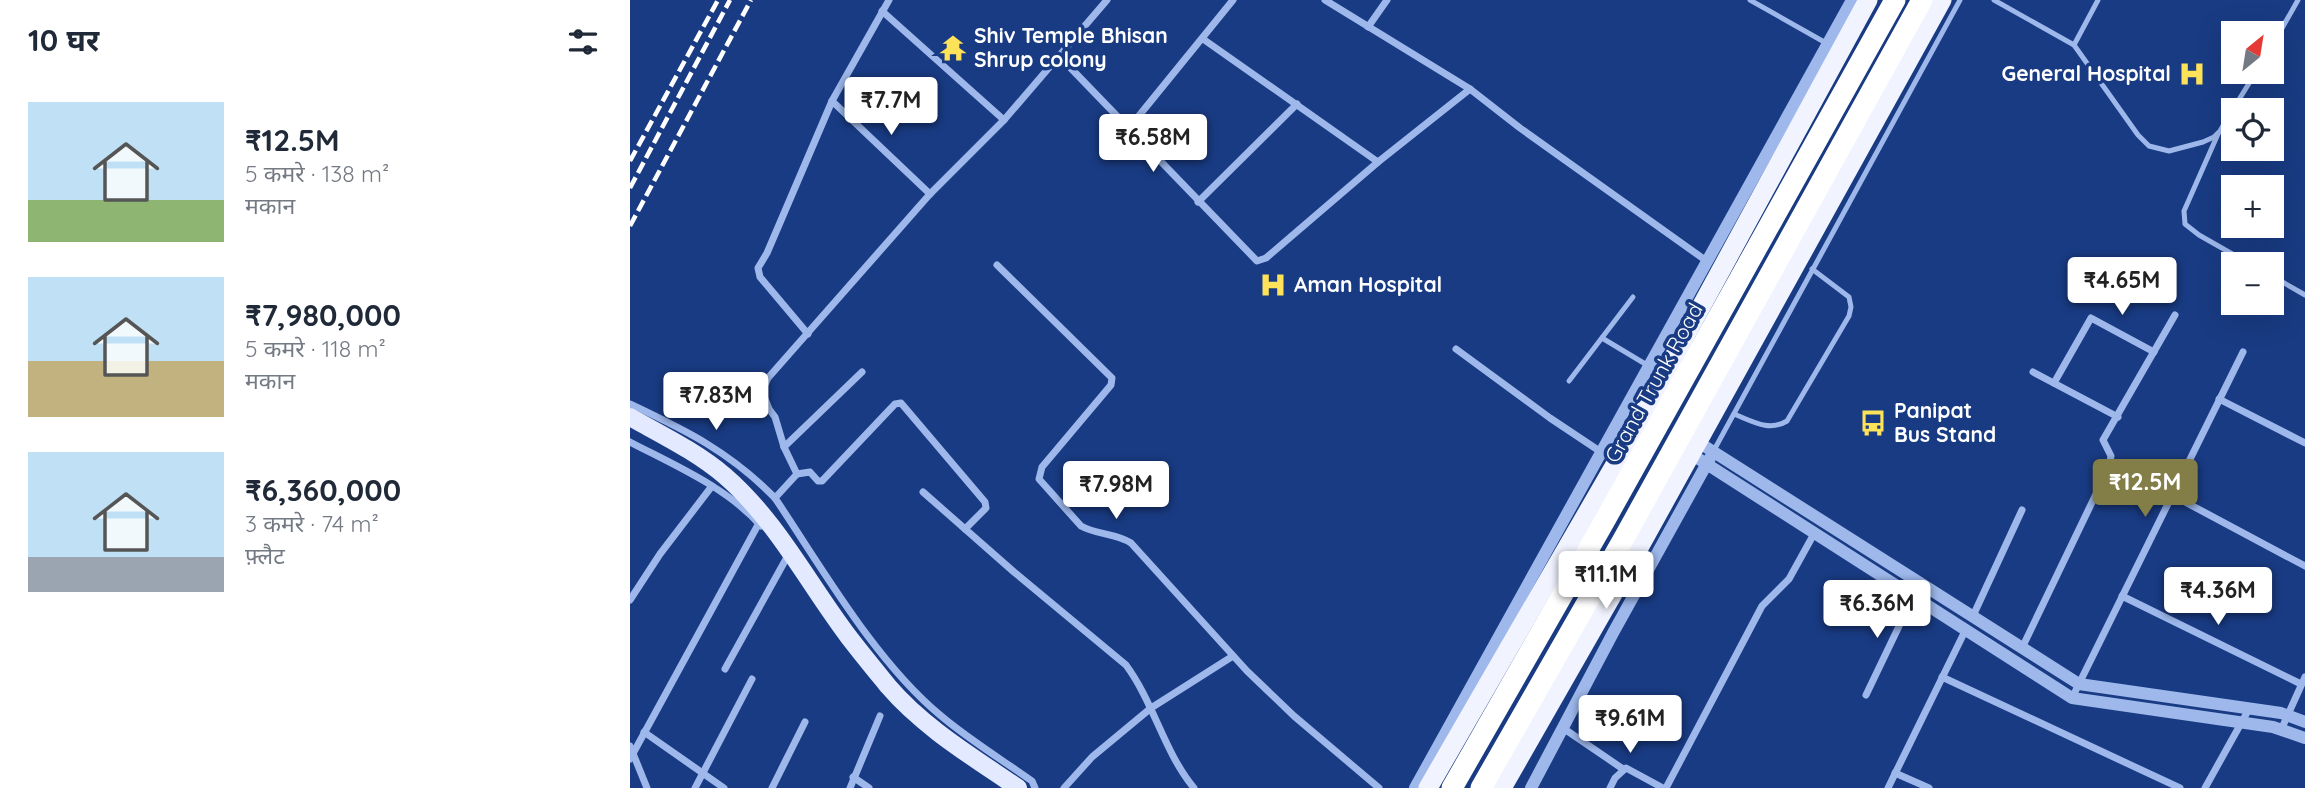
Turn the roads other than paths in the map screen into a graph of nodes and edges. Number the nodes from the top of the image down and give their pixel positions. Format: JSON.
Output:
{"nodes":[{"id":1,"x":889,"y":0,"type":"edge"},
{"id":2,"x":1107,"y":0,"type":"edge"},
{"id":3,"x":1233,"y":0,"type":"edge"},
{"id":4,"x":1325,"y":0,"type":"edge"},
{"id":5,"x":1387,"y":0,"type":"edge"},
{"id":6,"x":1750,"y":0,"type":"edge"},
{"id":7,"x":1852,"y":0,"type":"edge"},
{"id":8,"x":1868,"y":0,"type":"edge"},
{"id":9,"x":1895,"y":0,"type":"edge"},
{"id":10,"x":1922,"y":0,"type":"edge"},
{"id":11,"x":1942,"y":0,"type":"edge"},
{"id":12,"x":1960,"y":0,"type":"edge"},
{"id":13,"x":1994,"y":0,"type":"edge"},
{"id":14,"x":2098,"y":0,"type":"edge"},
{"id":15,"x":2298,"y":0,"type":"edge"},
{"id":16,"x":882,"y":11,"type":"junction"},
{"id":17,"x":2284,"y":25,"type":"edge"},
{"id":18,"x":1368,"y":27,"type":"junction"},
{"id":19,"x":1203,"y":38,"type":"junction"},
{"id":20,"x":2074,"y":45,"type":"junction"},
{"id":21,"x":1835,"y":48,"type":"junction"},
{"id":22,"x":1060,"y":57,"type":"junction"},
{"id":23,"x":1470,"y":89,"type":"junction"},
{"id":24,"x":832,"y":101,"type":"junction"},
{"id":25,"x":1297,"y":104,"type":"junction"},
{"id":26,"x":1004,"y":120,"type":"junction"},
{"id":27,"x":1129,"y":128,"type":"junction"},
{"id":28,"x":2220,"y":131,"type":"joint"},
{"id":29,"x":1378,"y":162,"type":"junction"},
{"id":30,"x":930,"y":194,"type":"junction"},
{"id":31,"x":1198,"y":202,"type":"junction"},
{"id":32,"x":2229,"y":252,"type":"edge"},
{"id":33,"x":997,"y":265,"type":"dead end"},
{"id":34,"x":1714,"y":265,"type":"junction"},
{"id":35,"x":1812,"y":269,"type":"junction"},
{"id":36,"x":2284,"y":283,"type":"edge"},
{"id":37,"x":2305,"y":295,"type":"edge"},
{"id":38,"x":1633,"y":297,"type":"dead end"},
{"id":39,"x":2175,"y":315,"type":"dead end"},
{"id":40,"x":808,"y":334,"type":"junction"},
{"id":41,"x":1602,"y":338,"type":"junction"},
{"id":42,"x":1456,"y":349,"type":"dead end"},
{"id":43,"x":2154,"y":352,"type":"junction"},
{"id":44,"x":2243,"y":352,"type":"dead end"},
{"id":45,"x":1648,"y":366,"type":"junction"},
{"id":46,"x":862,"y":372,"type":"dead end"},
{"id":47,"x":2033,"y":372,"type":"dead end"},
{"id":48,"x":1569,"y":381,"type":"dead end"},
{"id":49,"x":2054,"y":383,"type":"junction"},
{"id":50,"x":2219,"y":399,"type":"junction"},
{"id":51,"x":630,"y":404,"type":"edge"},
{"id":52,"x":1734,"y":414,"type":"junction"},
{"id":53,"x":630,"y":417,"type":"edge"},
{"id":54,"x":2118,"y":417,"type":"junction"},
{"id":55,"x":630,"y":442,"type":"edge"},
{"id":56,"x":2305,"y":443,"type":"edge"},
{"id":57,"x":784,"y":447,"type":"junction"},
{"id":58,"x":1702,"y":453,"type":"junction"},
{"id":59,"x":1608,"y":458,"type":"junction"},
{"id":60,"x":797,"y":474,"type":"junction"},
{"id":61,"x":712,"y":486,"type":"junction"},
{"id":62,"x":923,"y":492,"type":"dead end"},
{"id":63,"x":2172,"y":495,"type":"junction"},
{"id":64,"x":775,"y":498,"type":"junction"},
{"id":65,"x":2022,"y":510,"type":"dead end"},
{"id":66,"x":1822,"y":519,"type":"junction"},
{"id":67,"x":759,"y":523,"type":"junction"},
{"id":68,"x":965,"y":529,"type":"junction"},
{"id":69,"x":1814,"y":533,"type":"junction"},
{"id":70,"x":786,"y":559,"type":"junction"},
{"id":71,"x":2305,"y":566,"type":"edge"},
{"id":72,"x":2122,"y":596,"type":"junction"},
{"id":73,"x":1913,"y":597,"type":"junction"},
{"id":74,"x":630,"y":600,"type":"edge"},
{"id":75,"x":1972,"y":617,"type":"junction"},
{"id":76,"x":1965,"y":630,"type":"junction"},
{"id":77,"x":2022,"y":649,"type":"junction"},
{"id":78,"x":1233,"y":656,"type":"junction"},
{"id":79,"x":725,"y":669,"type":"dead end"},
{"id":80,"x":1942,"y":677,"type":"junction"},
{"id":81,"x":752,"y":679,"type":"dead end"},
{"id":82,"x":2303,"y":680,"type":"edge"},
{"id":83,"x":2079,"y":684,"type":"junction"},
{"id":84,"x":1866,"y":695,"type":"dead end"},
{"id":85,"x":2072,"y":698,"type":"junction"},
{"id":86,"x":1151,"y":708,"type":"junction"},
{"id":87,"x":2249,"y":709,"type":"junction"},
{"id":88,"x":880,"y":716,"type":"dead end"},
{"id":89,"x":2288,"y":716,"type":"junction"},
{"id":90,"x":1468,"y":719,"type":"junction"},
{"id":91,"x":805,"y":722,"type":"dead end"},
{"id":92,"x":2305,"y":722,"type":"edge"},
{"id":93,"x":2242,"y":723,"type":"junction"},
{"id":94,"x":1563,"y":728,"type":"junction"},
{"id":95,"x":2281,"y":730,"type":"junction"},
{"id":96,"x":644,"y":732,"type":"junction"},
{"id":97,"x":2305,"y":738,"type":"edge"},
{"id":98,"x":1524,"y":751,"type":"junction"},
{"id":99,"x":631,"y":753,"type":"edge"},
{"id":100,"x":1623,"y":769,"type":"junction"},
{"id":101,"x":702,"y":773,"type":"junction"},
{"id":102,"x":1895,"y":773,"type":"junction"},
{"id":103,"x":853,"y":777,"type":"junction"},
{"id":104,"x":647,"y":788,"type":"edge"},
{"id":105,"x":695,"y":788,"type":"edge"},
{"id":106,"x":723,"y":788,"type":"edge"},
{"id":107,"x":772,"y":788,"type":"edge"},
{"id":108,"x":850,"y":788,"type":"edge"},
{"id":109,"x":869,"y":788,"type":"edge"},
{"id":110,"x":1003,"y":788,"type":"edge"},
{"id":111,"x":1018,"y":788,"type":"edge"},
{"id":112,"x":1035,"y":788,"type":"edge"},
{"id":113,"x":1064,"y":788,"type":"edge"},
{"id":114,"x":1194,"y":788,"type":"edge"},
{"id":115,"x":1379,"y":788,"type":"edge"},
{"id":116,"x":1415,"y":788,"type":"edge"},
{"id":117,"x":1428,"y":788,"type":"edge"},
{"id":118,"x":1452,"y":788,"type":"edge"},
{"id":119,"x":1481,"y":788,"type":"edge"},
{"id":120,"x":1502,"y":788,"type":"edge"},
{"id":121,"x":1531,"y":788,"type":"edge"},
{"id":122,"x":1610,"y":788,"type":"edge"},
{"id":123,"x":1665,"y":788,"type":"edge"},
{"id":124,"x":1888,"y":788,"type":"edge"},
{"id":125,"x":1929,"y":788,"type":"edge"},
{"id":126,"x":2180,"y":788,"type":"edge"},
{"id":127,"x":2205,"y":788,"type":"edge"}],
"edges":[{"from":1,"to":16,"type":"street"},
{"from":2,"to":22,"type":"street"},
{"from":3,"to":19,"type":"street"},
{"from":4,"to":18,"type":"street"},
{"from":5,"to":18,"type":"street"},
{"from":6,"to":21,"type":"lane"},
{"from":7,"to":21,"type":"street"},
{"from":8,"to":21,"type":"highway"},
{"from":9,"to":118,"type":"highway","name":"Grand Trunk Road","bridge":true},
{"from":10,"to":119,"type":"highway","bridge":true},
{"from":11,"to":58,"type":"highway"},
{"from":12,"to":35,"type":"lane"},
{"from":13,"to":20,"type":"lane"},
{"from":14,"to":20,"type":"lane"},
{"from":15,"to":17,"type":"lane"},
{"from":16,"to":24,"type":"street"},
{"from":16,"to":26,"type":"street"},
{"from":18,"to":23,"type":"street"},
{"from":19,"to":25,"type":"street"},
{"from":19,"to":27,"type":"street"},
{"from":20,"to":28,"type":"lane"},
{"from":21,"to":34,"type":"highway"},
{"from":22,"to":26,"type":"street"},
{"from":22,"to":27,"type":"street"},
{"from":23,"to":29,"type":"street"},
{"from":23,"to":34,"type":"street"},
{"from":24,"to":30,"type":"street"},
{"from":24,"to":40,"type":"street"},
{"from":25,"to":29,"type":"street"},
{"from":25,"to":31,"type":"street"},
{"from":26,"to":30,"type":"street"},
{"from":27,"to":31,"type":"street"},
{"from":28,"to":32,"type":"lane"},
{"from":29,"to":31,"type":"street"},
{"from":30,"to":40,"type":"street"},
{"from":33,"to":78,"type":"street"},
{"from":34,"to":45,"type":"street"},
{"from":34,"to":59,"type":"highway"},
{"from":35,"to":52,"type":"lane"},
{"from":35,"to":52,"type":"lane"},
{"from":36,"to":37,"type":"lane"},
{"from":38,"to":41,"type":"lane"},
{"from":39,"to":43,"type":"street"},
{"from":40,"to":57,"type":"street"},
{"from":41,"to":45,"type":"lane"},
{"from":41,"to":48,"type":"lane"},
{"from":42,"to":59,"type":"street"},
{"from":43,"to":49,"type":"street"},
{"from":43,"to":54,"type":"street"},
{"from":44,"to":50,"type":"street"},
{"from":45,"to":59,"type":"street"},
{"from":46,"to":57,"type":"street"},
{"from":47,"to":49,"type":"street"},
{"from":49,"to":54,"type":"street"},
{"from":50,"to":56,"type":"street"},
{"from":50,"to":63,"type":"street"},
{"from":51,"to":64,"type":"street"},
{"from":52,"to":58,"type":"lane"},
{"from":53,"to":111,"type":"main road"},
{"from":54,"to":77,"type":"street"},
{"from":55,"to":61,"type":"street"},
{"from":57,"to":60,"type":"street"},
{"from":58,"to":66,"type":"street"},
{"from":58,"to":69,"type":"street"},
{"from":58,"to":94,"type":"street"},
{"from":58,"to":98,"type":"highway"},
{"from":59,"to":90,"type":"highway"},
{"from":59,"to":116,"type":"street"},
{"from":60,"to":64,"type":"street"},
{"from":60,"to":68,"type":"street"},
{"from":61,"to":67,"type":"street"},
{"from":61,"to":74,"type":"street"},
{"from":62,"to":68,"type":"street"},
{"from":63,"to":71,"type":"street"},
{"from":63,"to":72,"type":"street"},
{"from":64,"to":112,"type":"street"},
{"from":65,"to":75,"type":"street"},
{"from":66,"to":69,"type":"street"},
{"from":66,"to":75,"type":"street"},
{"from":67,"to":70,"type":"street"},
{"from":67,"to":96,"type":"street"},
{"from":68,"to":86,"type":"street"},
{"from":69,"to":73,"type":"street"},
{"from":69,"to":123,"type":"street"},
{"from":70,"to":79,"type":"street"},
{"from":70,"to":110,"type":"street"},
{"from":72,"to":82,"type":"street"},
{"from":72,"to":83,"type":"street"},
{"from":73,"to":76,"type":"street"},
{"from":73,"to":84,"type":"street"},
{"from":75,"to":76,"type":"street"},
{"from":75,"to":77,"type":"street"},
{"from":76,"to":80,"type":"street"},
{"from":76,"to":85,"type":"street"},
{"from":77,"to":83,"type":"street"},
{"from":78,"to":86,"type":"street"},
{"from":78,"to":115,"type":"street"},
{"from":80,"to":102,"type":"street"},
{"from":80,"to":126,"type":"street"},
{"from":81,"to":101,"type":"street"},
{"from":82,"to":89,"type":"street"},
{"from":83,"to":85,"type":"street"},
{"from":83,"to":87,"type":"street"},
{"from":85,"to":93,"type":"street"},
{"from":86,"to":113,"type":"street"},
{"from":86,"to":114,"type":"street"},
{"from":87,"to":89,"type":"street"},
{"from":87,"to":93,"type":"street"},
{"from":88,"to":103,"type":"street"},
{"from":89,"to":92,"type":"street"},
{"from":89,"to":95,"type":"street"},
{"from":90,"to":98,"type":"highway"},
{"from":90,"to":117,"type":"highway"},
{"from":91,"to":107,"type":"street"},
{"from":93,"to":95,"type":"street"},
{"from":93,"to":127,"type":"street"},
{"from":94,"to":100,"type":"street"},
{"from":94,"to":121,"type":"street"},
{"from":95,"to":97,"type":"street"},
{"from":96,"to":99,"type":"street"},
{"from":96,"to":101,"type":"street"},
{"from":98,"to":120,"type":"highway"},
{"from":99,"to":104,"type":"street"},
{"from":100,"to":122,"type":"street"},
{"from":100,"to":123,"type":"street"},
{"from":101,"to":105,"type":"street"},
{"from":101,"to":106,"type":"street"},
{"from":102,"to":124,"type":"street"},
{"from":102,"to":125,"type":"street"},
{"from":103,"to":108,"type":"street"},
{"from":103,"to":109,"type":"street"}]}
